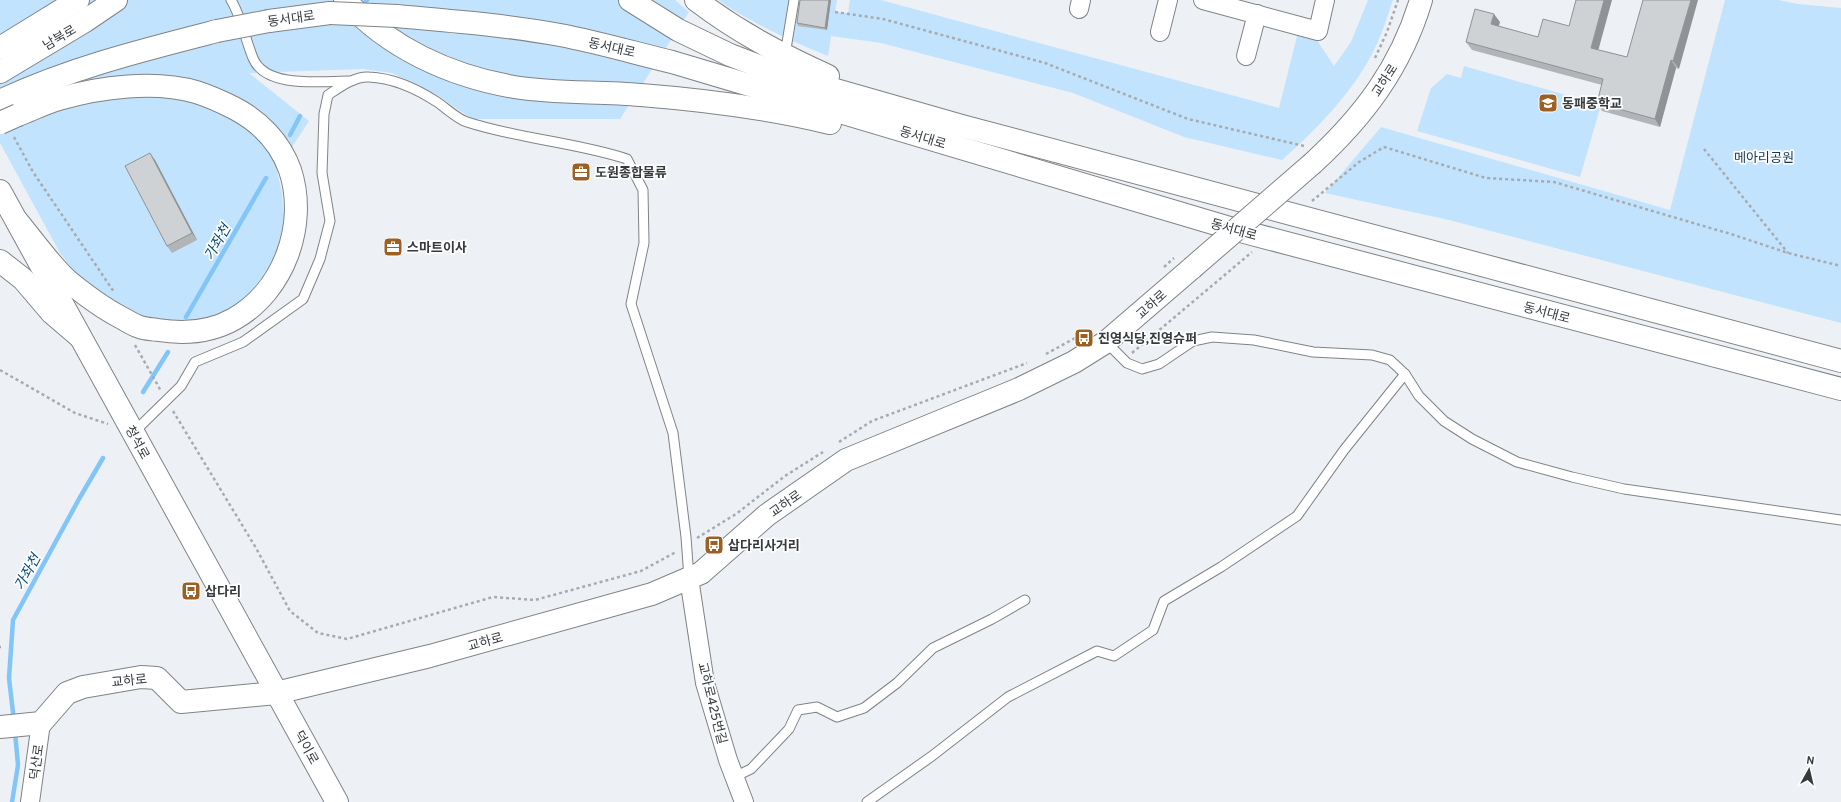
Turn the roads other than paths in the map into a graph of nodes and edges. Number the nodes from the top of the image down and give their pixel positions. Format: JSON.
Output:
{"nodes":[{"id":1,"x":78,"y":0,"type":"edge"},
{"id":2,"x":116,"y":0,"type":"edge"},
{"id":3,"x":231,"y":0,"type":"edge"},
{"id":4,"x":630,"y":0,"type":"edge"},
{"id":5,"x":696,"y":0,"type":"edge"},
{"id":6,"x":785,"y":0,"type":"edge"},
{"id":7,"x":794,"y":0,"type":"edge"},
{"id":8,"x":1168,"y":0,"type":"edge"},
{"id":9,"x":1203,"y":0,"type":"edge"},
{"id":10,"x":1325,"y":0,"type":"edge"},
{"id":11,"x":1421,"y":0,"type":"edge"},
{"id":12,"x":337,"y":7,"type":"edge"},
{"id":13,"x":792,"y":10,"type":"junction"},
{"id":14,"x":1257,"y":14,"type":"junction"},
{"id":15,"x":1160,"y":32,"type":"dead end"},
{"id":16,"x":0,"y":48,"type":"edge"},
{"id":17,"x":1246,"y":56,"type":"dead end"},
{"id":18,"x":785,"y":57,"type":"junction"},
{"id":19,"x":0,"y":72,"type":"edge"},
{"id":20,"x":350,"y":81,"type":"junction"},
{"id":21,"x":7,"y":114,"type":"edge"},
{"id":22,"x":962,"y":126,"type":"junction"},
{"id":23,"x":0,"y":192,"type":"edge"},
{"id":24,"x":1110,"y":193,"type":"junction"},
{"id":25,"x":17,"y":221,"type":"junction"},
{"id":26,"x":1434,"y":251,"type":"junction"},
{"id":27,"x":0,"y":261,"type":"edge"},
{"id":28,"x":80,"y":337,"type":"junction"},
{"id":29,"x":1106,"y":342,"type":"junction"},
{"id":30,"x":1841,"y":349,"type":"edge"},
{"id":31,"x":1841,"y":361,"type":"edge"},
{"id":32,"x":1405,"y":374,"type":"junction"},
{"id":33,"x":1841,"y":389,"type":"edge"},
{"id":34,"x":133,"y":433,"type":"junction"},
{"id":35,"x":1841,"y":520,"type":"edge"},
{"id":36,"x":689,"y":578,"type":"junction"},
{"id":37,"x":1025,"y":600,"type":"dead end"},
{"id":38,"x":276,"y":693,"type":"junction"},
{"id":39,"x":15,"y":725,"type":"edge"},
{"id":40,"x":734,"y":777,"type":"junction"},
{"id":41,"x":30,"y":802,"type":"edge"},
{"id":42,"x":337,"y":802,"type":"edge"},
{"id":43,"x":744,"y":802,"type":"edge"},
{"id":44,"x":867,"y":802,"type":"edge"}],
"edges":[{"from":1,"to":16,"type":"main road","name":"남북로"},
{"from":2,"to":19,"type":"main road","name":"남북로"},
{"from":3,"to":20,"type":"lane"},
{"from":4,"to":22,"type":"main road","name":"동서대로"},
{"from":5,"to":18,"type":"main road"},
{"from":6,"to":13,"type":"lane"},
{"from":7,"to":13,"type":"lane"},
{"from":8,"to":15,"type":"street"},
{"from":9,"to":14,"type":"street"},
{"from":10,"to":14,"type":"street"},
{"from":11,"to":29,"type":"main road","name":"교하로","bridge":true},
{"from":12,"to":21,"type":"main road","name":"동서대로","bridge":true},
{"from":12,"to":24,"type":"main road","name":"동서대로","bridge":true},
{"from":12,"to":24,"type":"main road"},
{"from":13,"to":18,"type":"lane"},
{"from":14,"to":17,"type":"street"},
{"from":18,"to":22,"type":"main road"},
{"from":20,"to":34,"type":"lane"},
{"from":20,"to":36,"type":"lane"},
{"from":21,"to":25,"type":"main road"},
{"from":22,"to":26,"type":"main road","name":"동서대로"},
{"from":23,"to":25,"type":"main road","name":"청석로"},
{"from":24,"to":33,"type":"main road","name":"동서대로"},
{"from":25,"to":28,"type":"main road","name":"청석로"},
{"from":26,"to":30,"type":"main road"},
{"from":26,"to":31,"type":"main road","name":"동서대로"},
{"from":27,"to":28,"type":"main road"},
{"from":28,"to":34,"type":"main road","name":"청석로"},
{"from":29,"to":32,"type":"lane"},
{"from":29,"to":36,"type":"main road","name":"교하로"},
{"from":32,"to":35,"type":"lane"},
{"from":32,"to":44,"type":"lane"},
{"from":34,"to":38,"type":"main road","name":"청석로"},
{"from":36,"to":38,"type":"main road","name":"교하로"},
{"from":36,"to":40,"type":"street","name":"교하로425번길"},
{"from":37,"to":40,"type":"lane"},
{"from":38,"to":39,"type":"main road","name":"교하로"},
{"from":38,"to":42,"type":"main road","name":"덕이로"},
{"from":39,"to":41,"type":"street","name":"덕산로"},
{"from":40,"to":43,"type":"street","name":"교하로425번길"}]}
